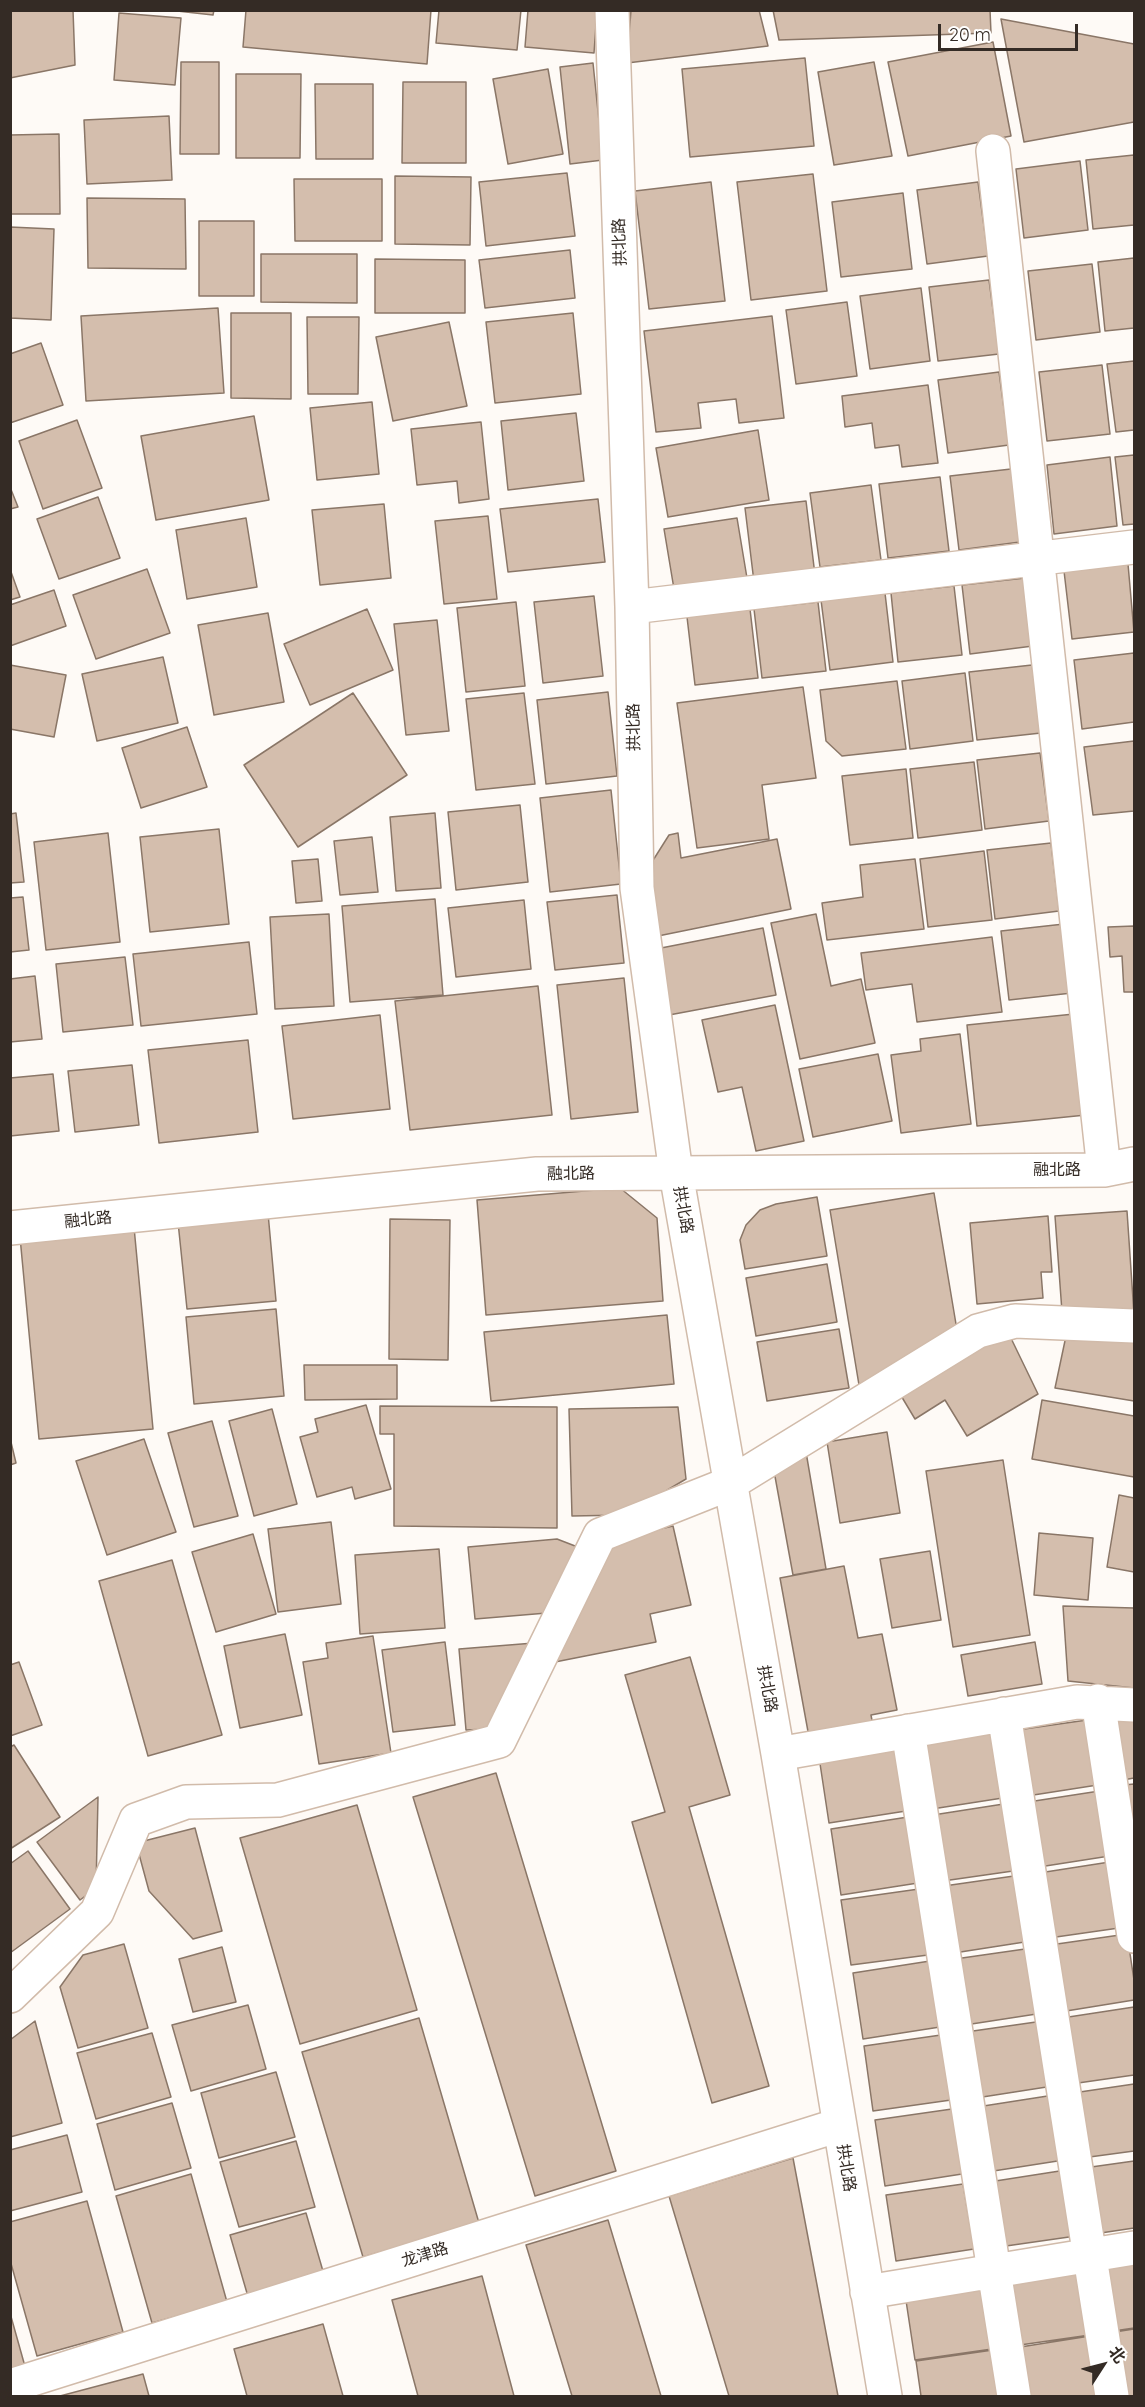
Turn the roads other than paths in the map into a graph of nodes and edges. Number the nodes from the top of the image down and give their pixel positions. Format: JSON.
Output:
{"nodes":[{"id":1,"x":612,"y":10,"type":"edge"},
{"id":2,"x":993,"y":151,"type":"dead end"},
{"id":3,"x":1134,"y":547,"type":"edge"},
{"id":4,"x":1038,"y":559,"type":"junction"},
{"id":5,"x":632,"y":606,"type":"junction"},
{"id":6,"x":1119,"y":1167,"type":"edge"},
{"id":7,"x":676,"y":1173,"type":"junction"},
{"id":8,"x":10,"y":1228,"type":"edge"},
{"id":9,"x":1134,"y":1326,"type":"edge"},
{"id":10,"x":731,"y":1483,"type":"junction"},
{"id":11,"x":1098,"y":1701,"type":"junction"},
{"id":12,"x":1134,"y":1705,"type":"edge"},
{"id":13,"x":1004,"y":1714,"type":"junction"},
{"id":14,"x":908,"y":1731,"type":"junction"},
{"id":15,"x":778,"y":1754,"type":"junction"},
{"id":16,"x":1134,"y":1936,"type":"edge"},
{"id":17,"x":10,"y":1996,"type":"edge"},
{"id":18,"x":839,"y":2125,"type":"junction"},
{"id":19,"x":1134,"y":2248,"type":"edge"},
{"id":20,"x":1090,"y":2256,"type":"junction"},
{"id":21,"x":994,"y":2272,"type":"junction"},
{"id":22,"x":867,"y":2292,"type":"junction"},
{"id":23,"x":10,"y":2386,"type":"edge"},
{"id":24,"x":885,"y":2397,"type":"edge"},
{"id":25,"x":1014,"y":2397,"type":"edge"},
{"id":26,"x":1112,"y":2397,"type":"edge"}],
"edges":[{"from":1,"to":5,"type":"street","name":"拱北路"},
{"from":2,"to":4,"type":"street"},
{"from":3,"to":4,"type":"street"},
{"from":4,"to":5,"type":"street"},
{"from":4,"to":6,"type":"street"},
{"from":5,"to":7,"type":"street","name":"拱北路"},
{"from":6,"to":7,"type":"street","name":"融北路"},
{"from":7,"to":8,"type":"street","name":"融北路"},
{"from":7,"to":10,"type":"street","name":"拱北路"},
{"from":9,"to":10,"type":"street"},
{"from":10,"to":15,"type":"street","name":"拱北路"},
{"from":10,"to":17,"type":"street"},
{"from":11,"to":12,"type":"street"},
{"from":11,"to":13,"type":"street"},
{"from":11,"to":16,"type":"street"},
{"from":13,"to":14,"type":"street"},
{"from":13,"to":20,"type":"street"},
{"from":14,"to":15,"type":"street"},
{"from":14,"to":21,"type":"street"},
{"from":15,"to":18,"type":"street","name":"拱北路"},
{"from":18,"to":22,"type":"street","name":"拱北路"},
{"from":18,"to":23,"type":"street","name":"龙津路"},
{"from":19,"to":20,"type":"street"},
{"from":20,"to":21,"type":"street"},
{"from":20,"to":26,"type":"street"},
{"from":21,"to":22,"type":"street"},
{"from":21,"to":25,"type":"street"},
{"from":22,"to":24,"type":"street","name":"拱北路"}]}
